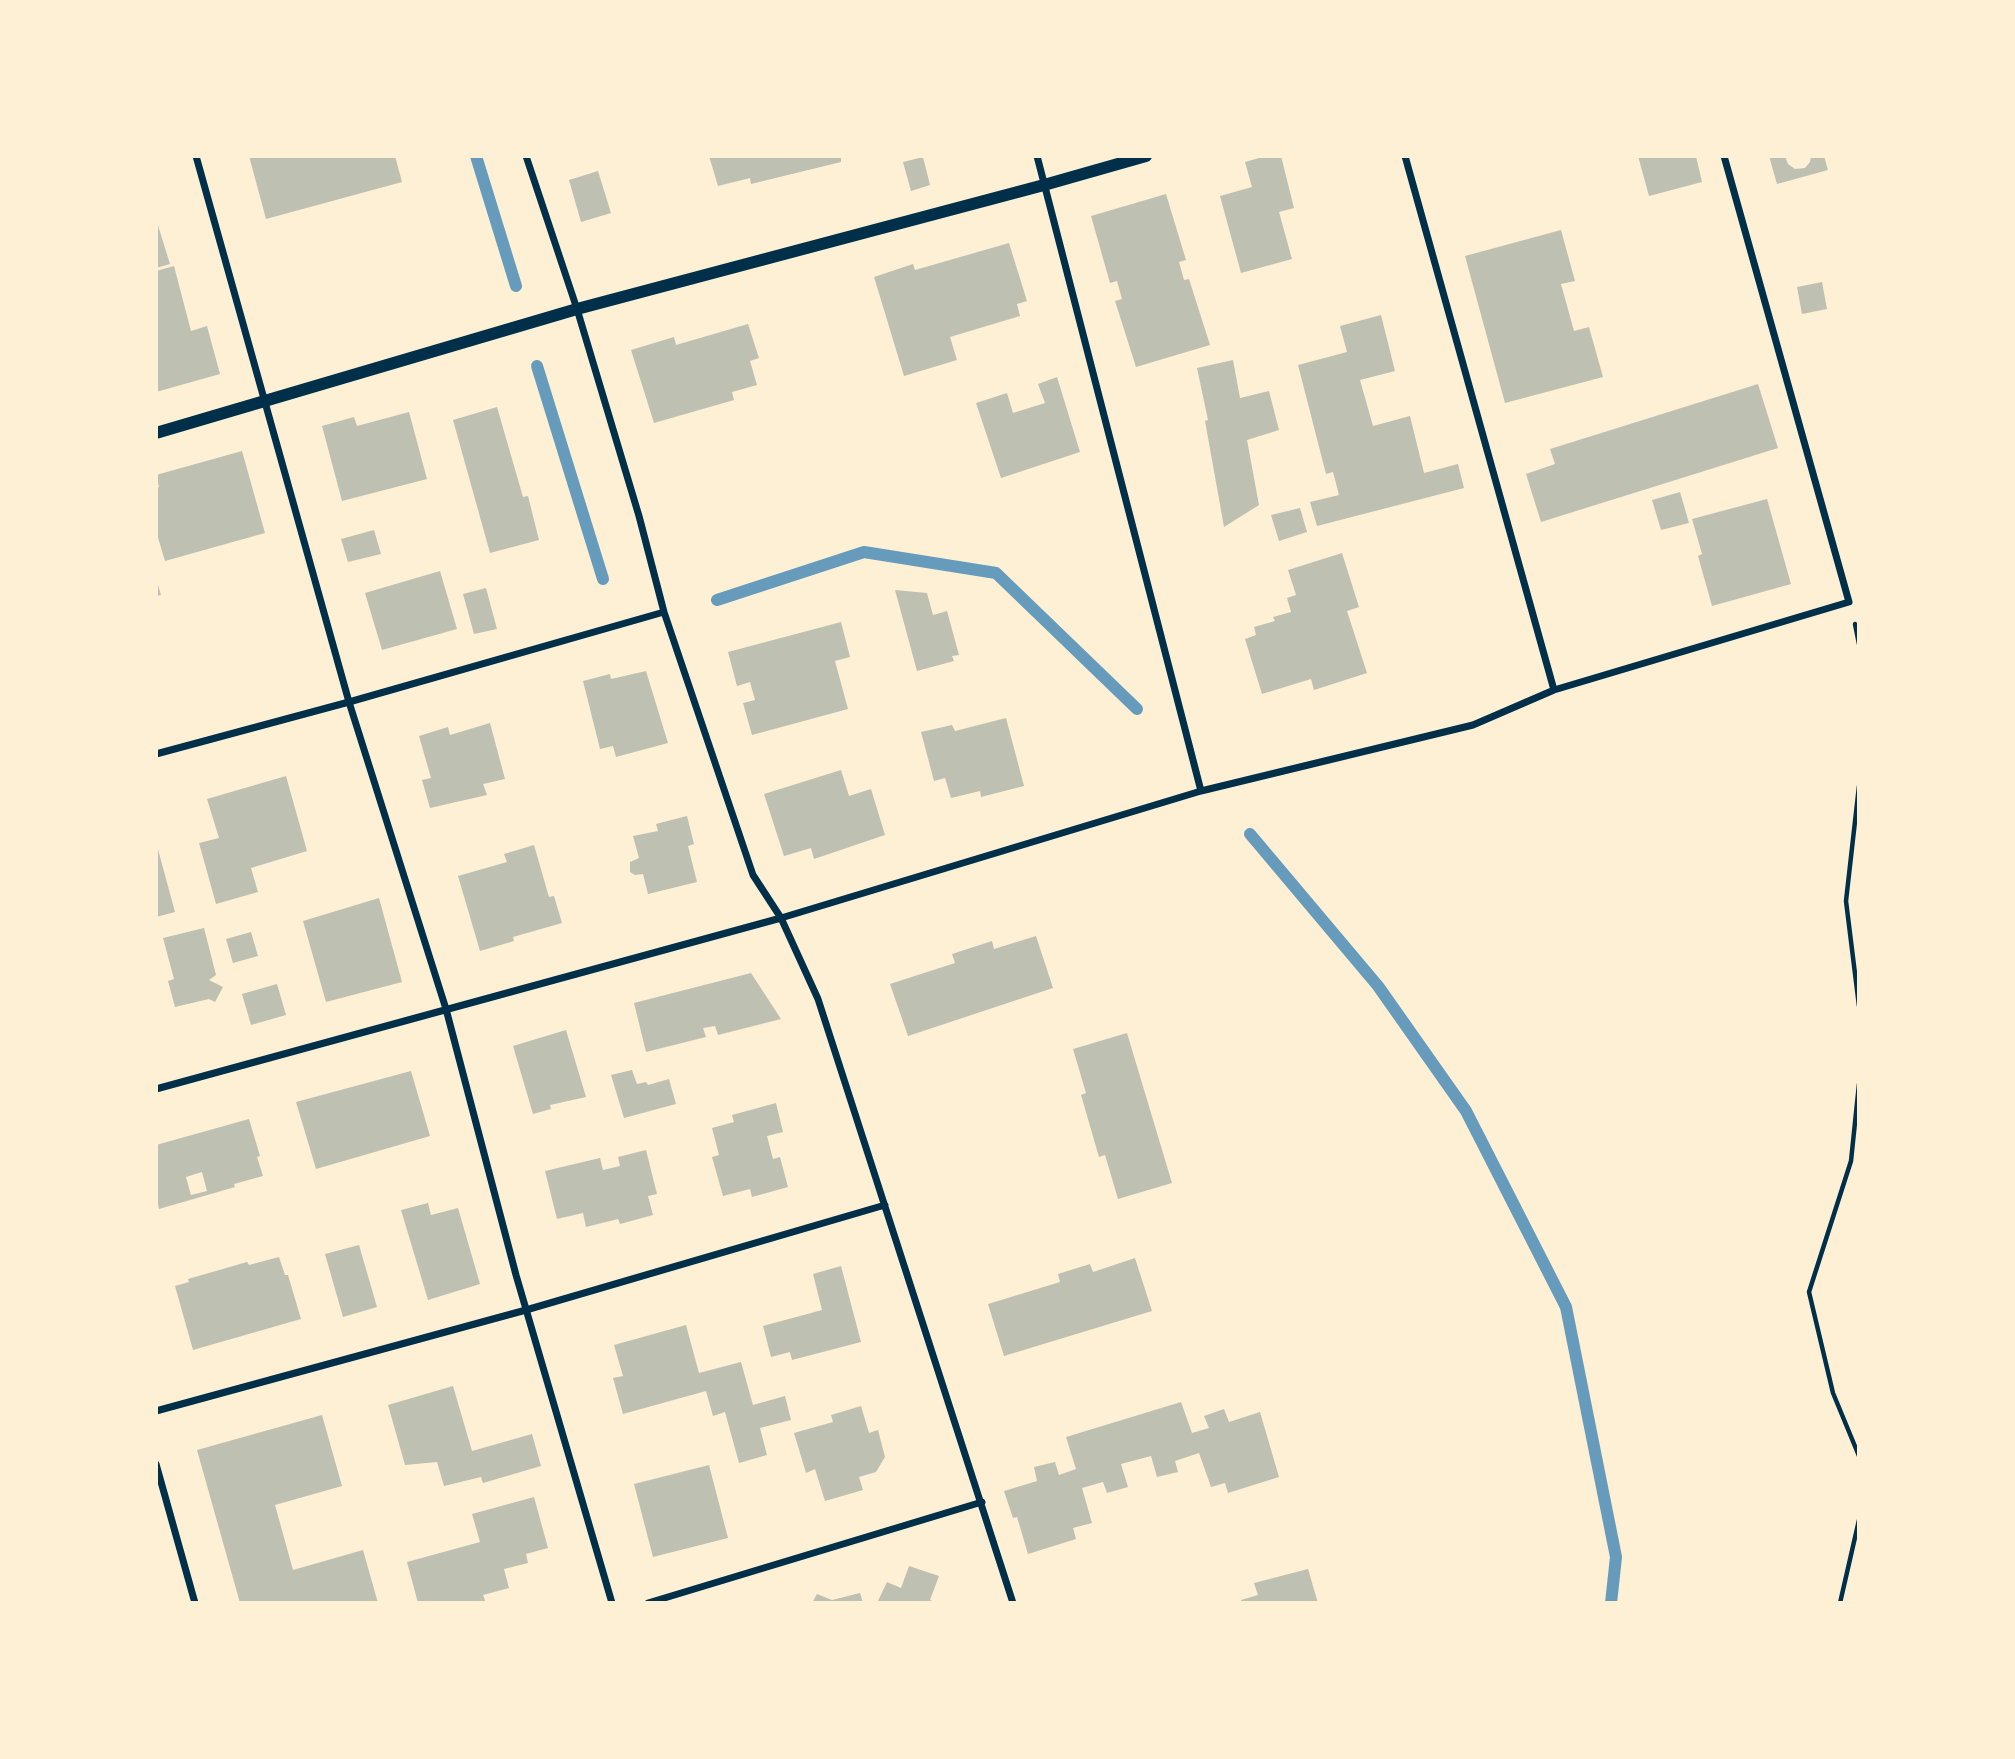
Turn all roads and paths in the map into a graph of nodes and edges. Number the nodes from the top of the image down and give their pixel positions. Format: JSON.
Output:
{"nodes":[{"id":1,"x":196,"y":156,"type":"edge"},
{"id":2,"x":526,"y":156,"type":"edge"},
{"id":3,"x":1037,"y":156,"type":"edge"},
{"id":4,"x":1146,"y":156,"type":"edge"},
{"id":5,"x":1405,"y":156,"type":"edge"},
{"id":6,"x":1724,"y":156,"type":"edge"},
{"id":7,"x":1044,"y":185,"type":"junction"},
{"id":8,"x":577,"y":309,"type":"junction"},
{"id":9,"x":264,"y":402,"type":"junction"},
{"id":10,"x":156,"y":433,"type":"edge"},
{"id":11,"x":664,"y":612,"type":"junction"},
{"id":12,"x":1554,"y":690,"type":"junction"},
{"id":13,"x":349,"y":702,"type":"junction"},
{"id":14,"x":156,"y":754,"type":"edge"},
{"id":15,"x":1859,"y":786,"type":"edge"},
{"id":16,"x":1201,"y":791,"type":"junction"},
{"id":17,"x":781,"y":918,"type":"junction"},
{"id":18,"x":1859,"y":1006,"type":"edge"},
{"id":19,"x":446,"y":1009,"type":"junction"},
{"id":20,"x":1859,"y":1084,"type":"edge"},
{"id":21,"x":156,"y":1088,"type":"edge"},
{"id":22,"x":885,"y":1205,"type":"junction"},
{"id":23,"x":526,"y":1310,"type":"junction"},
{"id":24,"x":156,"y":1410,"type":"edge"},
{"id":25,"x":1859,"y":1456,"type":"edge"},
{"id":26,"x":156,"y":1464,"type":"edge"},
{"id":27,"x":982,"y":1502,"type":"junction"},
{"id":28,"x":1859,"y":1520,"type":"edge"},
{"id":29,"x":195,"y":1603,"type":"edge"},
{"id":30,"x":612,"y":1603,"type":"edge"},
{"id":31,"x":648,"y":1603,"type":"edge"},
{"id":32,"x":1013,"y":1603,"type":"edge"},
{"id":33,"x":1840,"y":1603,"type":"edge"}],
"edges":[{"from":1,"to":9,"type":"street"},
{"from":2,"to":8,"type":"street"},
{"from":3,"to":7,"type":"street"},
{"from":4,"to":7,"type":"street"},
{"from":5,"to":12,"type":"street"},
{"from":6,"to":12,"type":"street"},
{"from":7,"to":8,"type":"street"},
{"from":7,"to":16,"type":"street"},
{"from":8,"to":9,"type":"street"},
{"from":8,"to":11,"type":"street"},
{"from":9,"to":10,"type":"street"},
{"from":9,"to":13,"type":"street"},
{"from":11,"to":13,"type":"street"},
{"from":11,"to":17,"type":"street"},
{"from":12,"to":16,"type":"street"},
{"from":13,"to":14,"type":"street"},
{"from":13,"to":19,"type":"street"},
{"from":15,"to":18,"type":"path"},
{"from":16,"to":17,"type":"street"},
{"from":17,"to":19,"type":"street"},
{"from":17,"to":22,"type":"street"},
{"from":19,"to":21,"type":"street"},
{"from":19,"to":23,"type":"street"},
{"from":20,"to":25,"type":"path"},
{"from":22,"to":23,"type":"street"},
{"from":22,"to":27,"type":"street"},
{"from":23,"to":24,"type":"street"},
{"from":23,"to":30,"type":"street"},
{"from":26,"to":29,"type":"street"},
{"from":27,"to":31,"type":"street"},
{"from":27,"to":32,"type":"street"},
{"from":28,"to":33,"type":"path"}]}
